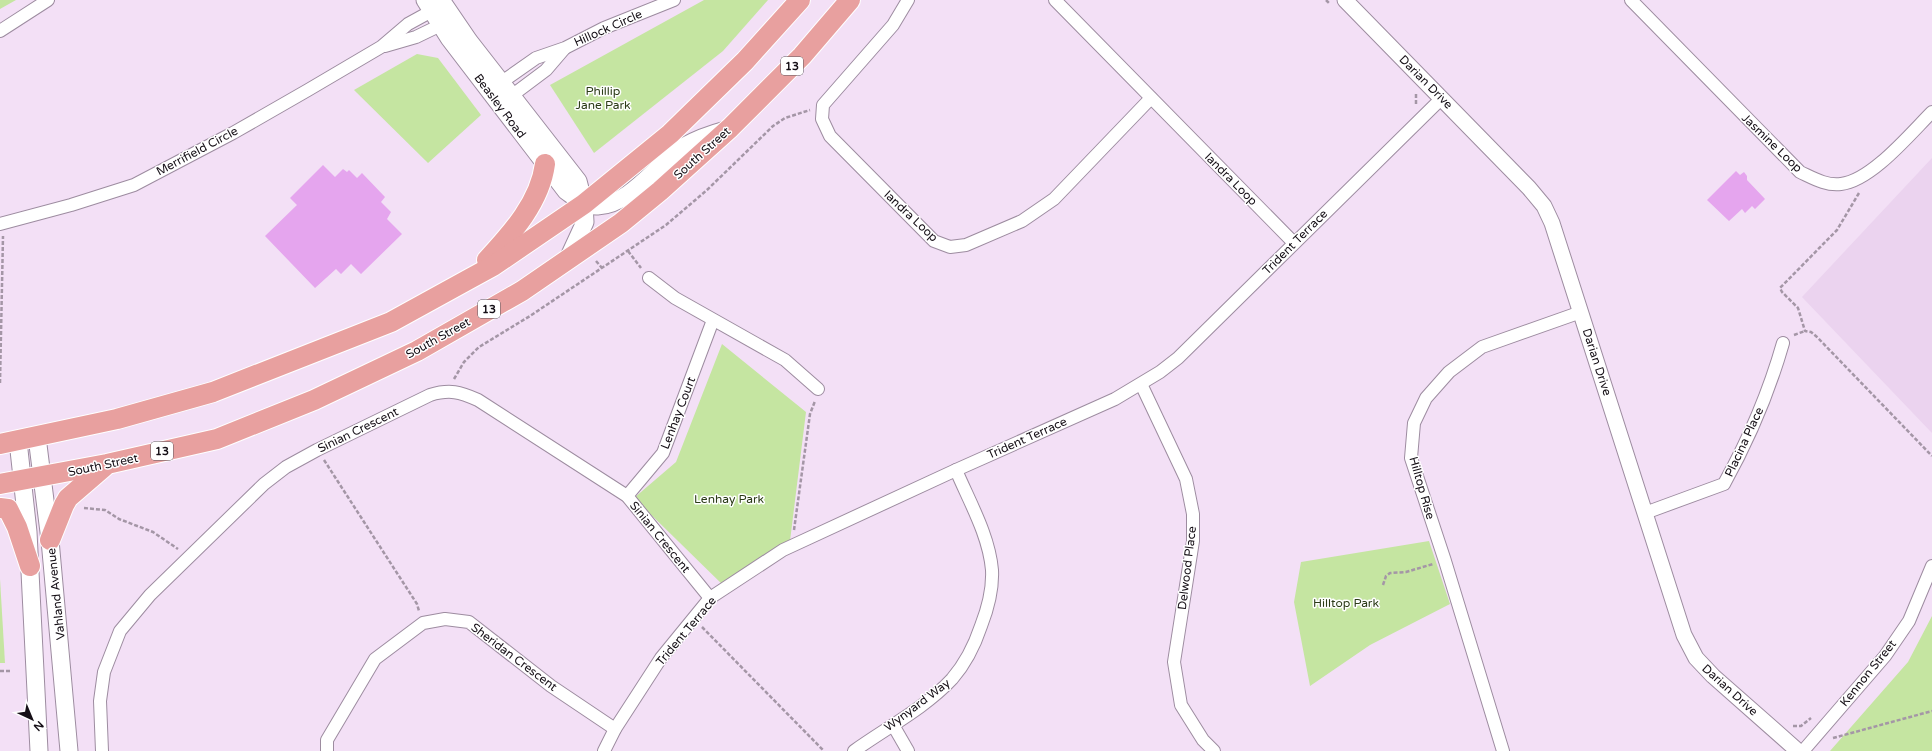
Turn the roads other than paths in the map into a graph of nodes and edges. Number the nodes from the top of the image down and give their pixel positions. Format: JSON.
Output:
{"nodes":[{"id":1,"x":48,"y":0,"type":"edge"},
{"id":2,"x":674,"y":0,"type":"edge"},
{"id":3,"x":800,"y":0,"type":"edge"},
{"id":4,"x":850,"y":0,"type":"edge"},
{"id":5,"x":908,"y":0,"type":"edge"},
{"id":6,"x":1054,"y":0,"type":"edge"},
{"id":7,"x":1345,"y":0,"type":"edge"},
{"id":8,"x":1631,"y":0,"type":"edge"},
{"id":9,"x":439,"y":10,"type":"edge"},
{"id":10,"x":0,"y":31,"type":"edge"},
{"id":11,"x":381,"y":47,"type":"junction"},
{"id":12,"x":565,"y":48,"type":"junction"},
{"id":13,"x":495,"y":86,"type":"junction"},
{"id":14,"x":1151,"y":98,"type":"junction"},
{"id":15,"x":1442,"y":98,"type":"junction"},
{"id":16,"x":506,"y":100,"type":"junction"},
{"id":17,"x":1932,"y":112,"type":"edge"},
{"id":18,"x":730,"y":128,"type":"junction"},
{"id":19,"x":545,"y":164,"type":"junction"},
{"id":20,"x":584,"y":204,"type":"junction"},
{"id":21,"x":0,"y":223,"type":"edge"},
{"id":22,"x":1294,"y":243,"type":"junction"},
{"id":23,"x":567,"y":261,"type":"junction"},
{"id":24,"x":471,"y":278,"type":"junction"},
{"id":25,"x":649,"y":278,"type":"road end"},
{"id":26,"x":1581,"y":312,"type":"junction"},
{"id":27,"x":713,"y":320,"type":"junction"},
{"id":28,"x":1783,"y":343,"type":"dead end"},
{"id":29,"x":1141,"y":384,"type":"junction"},
{"id":30,"x":818,"y":389,"type":"road end"},
{"id":31,"x":18,"y":440,"type":"edge"},
{"id":32,"x":107,"y":464,"type":"junction"},
{"id":33,"x":956,"y":470,"type":"junction"},
{"id":34,"x":43,"y":477,"type":"junction"},
{"id":35,"x":23,"y":480,"type":"junction"},
{"id":36,"x":0,"y":484,"type":"edge"},
{"id":37,"x":627,"y":496,"type":"junction"},
{"id":38,"x":0,"y":508,"type":"edge"},
{"id":39,"x":1645,"y":513,"type":"junction"},
{"id":40,"x":50,"y":540,"type":"junction"},
{"id":41,"x":30,"y":566,"type":"junction"},
{"id":42,"x":1932,"y":566,"type":"edge"},
{"id":43,"x":710,"y":598,"type":"junction"},
{"id":44,"x":893,"y":725,"type":"junction"},
{"id":45,"x":615,"y":729,"type":"junction"},
{"id":46,"x":39,"y":751,"type":"edge"},
{"id":47,"x":69,"y":751,"type":"edge"},
{"id":48,"x":102,"y":751,"type":"edge"},
{"id":49,"x":328,"y":751,"type":"edge"},
{"id":50,"x":604,"y":751,"type":"edge"},
{"id":51,"x":854,"y":751,"type":"edge"},
{"id":52,"x":908,"y":751,"type":"edge"},
{"id":53,"x":1214,"y":751,"type":"edge"},
{"id":54,"x":1504,"y":751,"type":"edge"},
{"id":55,"x":1798,"y":751,"type":"edge"},
{"id":56,"x":1803,"y":751,"type":"edge"}],
"edges":[{"from":1,"to":10,"type":"street"},
{"from":2,"to":12,"type":"street","name":"Hillock Circle"},
{"from":3,"to":20,"type":"highway"},
{"from":4,"to":18,"type":"highway","name":"South Street","number":"13"},
{"from":5,"to":14,"type":"street","name":"Iandra Loop"},
{"from":6,"to":14,"type":"street","name":"Iandra Loop"},
{"from":7,"to":15,"type":"street","name":"Darian Drive"},
{"from":8,"to":17,"type":"street","name":"Jasmine Loop"},
{"from":9,"to":11,"type":"street","name":"Merrifield Circle"},
{"from":9,"to":11,"type":"street","name":"Merrifield Circle"},
{"from":9,"to":13,"type":"main road","name":"Beasley Road"},
{"from":11,"to":21,"type":"street","name":"Merrifield Circle"},
{"from":12,"to":13,"type":"street","name":"Hillock Circle"},
{"from":12,"to":16,"type":"street","name":"Hillock Circle"},
{"from":13,"to":16,"type":"main road","name":"Beasley Road"},
{"from":14,"to":22,"type":"street","name":"Iandra Loop"},
{"from":15,"to":22,"type":"street","name":"Trident Terrace"},
{"from":15,"to":26,"type":"street","name":"Darian Drive"},
{"from":16,"to":19,"type":"main road","name":"Beasley Road"},
{"from":16,"to":20,"type":"main road","name":"Beasley Road"},
{"from":18,"to":20,"type":"main road"},
{"from":18,"to":23,"type":"highway","name":"South Street","number":"13"},
{"from":19,"to":20,"type":"main road","name":"Beasley Road"},
{"from":19,"to":24,"type":"highway"},
{"from":20,"to":23,"type":"main road","name":"Beasley Road"},
{"from":20,"to":24,"type":"highway"},
{"from":22,"to":29,"type":"street","name":"Trident Terrace"},
{"from":23,"to":32,"type":"highway","name":"South Street","number":"13"},
{"from":24,"to":31,"type":"highway"},
{"from":25,"to":27,"type":"street"},
{"from":26,"to":39,"type":"street","name":"Darian Drive"},
{"from":26,"to":54,"type":"street","name":"Hilltop Rise"},
{"from":27,"to":30,"type":"street"},
{"from":27,"to":37,"type":"street","name":"Lenhay Court"},
{"from":28,"to":39,"type":"street","name":"Placina Place"},
{"from":29,"to":33,"type":"street","name":"Trident Terrace"},
{"from":29,"to":53,"type":"street","name":"Delwood Place"},
{"from":31,"to":34,"type":"main road","name":"Vahland Avenue"},
{"from":31,"to":35,"type":"main road","name":"Vahland Avenue"},
{"from":32,"to":34,"type":"highway","name":"South Street","number":"13"},
{"from":32,"to":40,"type":"highway"},
{"from":33,"to":43,"type":"street","name":"Trident Terrace"},
{"from":33,"to":44,"type":"street","name":"Wynyard Way"},
{"from":34,"to":35,"type":"highway","name":"South Street","number":"13"},
{"from":34,"to":40,"type":"main road","name":"Vahland Avenue"},
{"from":35,"to":36,"type":"highway","name":"South Street","number":"13"},
{"from":35,"to":41,"type":"main road","name":"Vahland Avenue"},
{"from":37,"to":43,"type":"street","name":"Sinian Crescent"},
{"from":37,"to":48,"type":"street","name":"Sinian Crescent"},
{"from":38,"to":41,"type":"highway"},
{"from":39,"to":55,"type":"street","name":"Darian Drive"},
{"from":40,"to":47,"type":"main road","name":"Vahland Avenue"},
{"from":41,"to":46,"type":"main road","name":"Vahland Avenue"},
{"from":42,"to":56,"type":"street","name":"Kennon Street"},
{"from":43,"to":45,"type":"street","name":"Trident Terrace"},
{"from":44,"to":51,"type":"street","name":"Wynyard Way"},
{"from":44,"to":52,"type":"street"},
{"from":45,"to":49,"type":"street","name":"Sheridan Crescent"},
{"from":45,"to":50,"type":"street","name":"Trident Terrace"}]}
